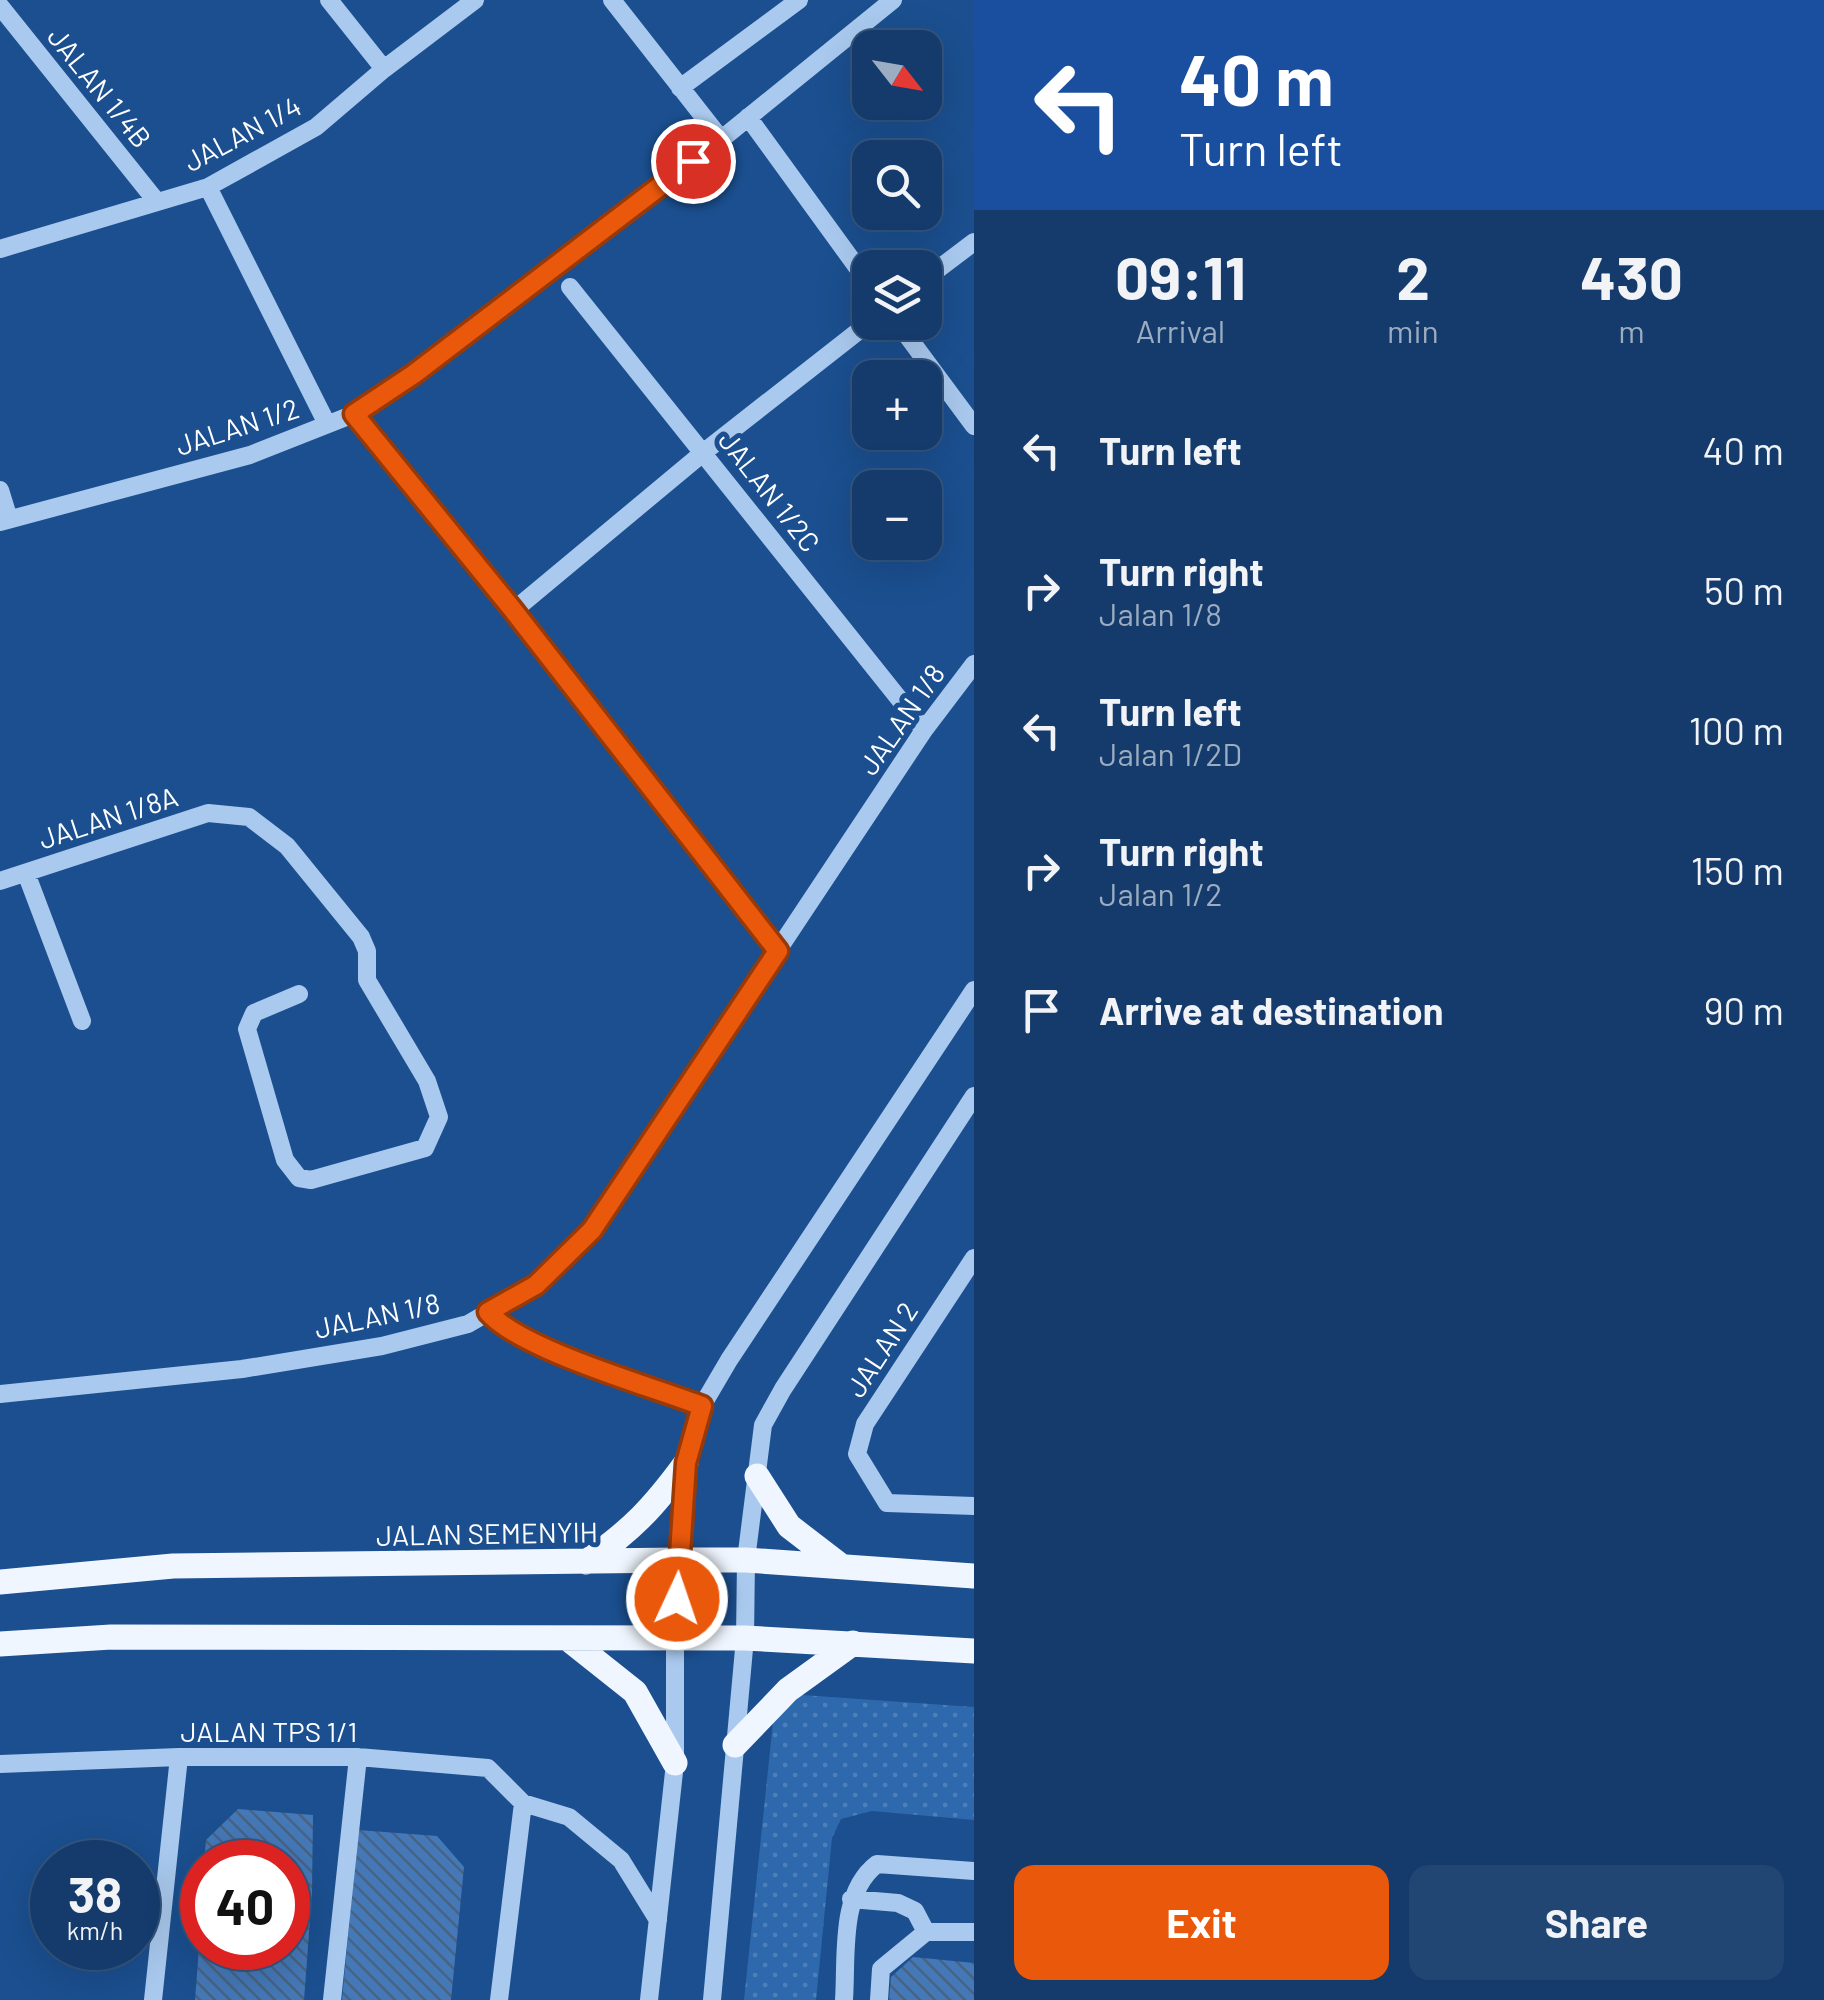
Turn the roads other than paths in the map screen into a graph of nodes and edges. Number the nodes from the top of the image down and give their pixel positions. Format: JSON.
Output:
{"nodes":[{"id":1,"x":329,"y":0,"type":"edge"},
{"id":2,"x":475,"y":0,"type":"edge"},
{"id":3,"x":612,"y":0,"type":"edge"},
{"id":4,"x":799,"y":0,"type":"edge"},
{"id":5,"x":893,"y":0,"type":"edge"},
{"id":6,"x":0,"y":6,"type":"edge"},
{"id":7,"x":384,"y":69,"type":"junction"},
{"id":8,"x":680,"y":88,"type":"junction"},
{"id":9,"x":748,"y":117,"type":"junction"},
{"id":10,"x":721,"y":139,"type":"junction"},
{"id":11,"x":208,"y":187,"type":"junction"},
{"id":12,"x":157,"y":202,"type":"junction"},
{"id":13,"x":974,"y":242,"type":"edge"},
{"id":14,"x":0,"y":248,"type":"edge"},
{"id":15,"x":852,"y":260,"type":"edge"},
{"id":16,"x":942,"y":267,"type":"edge"},
{"id":17,"x":570,"y":287,"type":"dead end"},
{"id":18,"x":852,"y":336,"type":"edge"},
{"id":19,"x":911,"y":340,"type":"edge"},
{"id":20,"x":354,"y":414,"type":"junction"},
{"id":21,"x":327,"y":424,"type":"junction"},
{"id":22,"x":974,"y":426,"type":"edge"},
{"id":23,"x":704,"y":452,"type":"junction"},
{"id":24,"x":0,"y":490,"type":"edge"},
{"id":25,"x":4,"y":521,"type":"edge"},
{"id":26,"x":513,"y":610,"type":"junction"},
{"id":27,"x":974,"y":664,"type":"edge"},
{"id":28,"x":924,"y":730,"type":"junction"},
{"id":29,"x":26,"y":872,"type":"junction"},
{"id":30,"x":0,"y":881,"type":"edge"},
{"id":31,"x":778,"y":951,"type":"junction"},
{"id":32,"x":974,"y":990,"type":"edge"},
{"id":33,"x":299,"y":994,"type":"dead end"},
{"id":34,"x":82,"y":1021,"type":"dead end"},
{"id":35,"x":974,"y":1096,"type":"edge"},
{"id":36,"x":974,"y":1258,"type":"edge"},
{"id":37,"x":488,"y":1312,"type":"junction"},
{"id":38,"x":0,"y":1394,"type":"edge"},
{"id":39,"x":702,"y":1406,"type":"junction"},
{"id":40,"x":686,"y":1463,"type":"junction"},
{"id":41,"x":757,"y":1476,"type":"junction"},
{"id":42,"x":974,"y":1506,"type":"edge"},
{"id":43,"x":679,"y":1560,"type":"junction"},
{"id":44,"x":746,"y":1560,"type":"junction"},
{"id":45,"x":586,"y":1562,"type":"junction"},
{"id":46,"x":842,"y":1567,"type":"junction"},
{"id":47,"x":974,"y":1576,"type":"edge"},
{"id":48,"x":0,"y":1582,"type":"edge"},
{"id":49,"x":567,"y":1638,"type":"junction"},
{"id":50,"x":675,"y":1638,"type":"junction"},
{"id":51,"x":745,"y":1638,"type":"junction"},
{"id":52,"x":853,"y":1643,"type":"junction"},
{"id":53,"x":0,"y":1644,"type":"edge"},
{"id":54,"x":974,"y":1651,"type":"edge"},
{"id":55,"x":735,"y":1745,"type":"junction"},
{"id":56,"x":358,"y":1757,"type":"junction"},
{"id":57,"x":179,"y":1758,"type":"junction"},
{"id":58,"x":675,"y":1763,"type":"junction"},
{"id":59,"x":0,"y":1764,"type":"edge"},
{"id":60,"x":523,"y":1802,"type":"junction"},
{"id":61,"x":974,"y":1871,"type":"edge"},
{"id":62,"x":851,"y":1898,"type":"junction"},
{"id":63,"x":658,"y":1920,"type":"junction"},
{"id":64,"x":926,"y":1932,"type":"junction"},
{"id":65,"x":974,"y":1932,"type":"edge"},
{"id":66,"x":154,"y":2000,"type":"edge"},
{"id":67,"x":332,"y":2000,"type":"edge"},
{"id":68,"x":499,"y":2000,"type":"edge"},
{"id":69,"x":650,"y":2000,"type":"edge"},
{"id":70,"x":712,"y":2000,"type":"edge"},
{"id":71,"x":844,"y":2000,"type":"edge"},
{"id":72,"x":879,"y":2000,"type":"edge"}],
"edges":[{"from":1,"to":7,"type":"street"},
{"from":2,"to":7,"type":"street","name":"JALAN 1/4"},
{"from":3,"to":8,"type":"street"},
{"from":4,"to":8,"type":"street"},
{"from":5,"to":9,"type":"street","name":"JALAN 1/2"},
{"from":6,"to":12,"type":"street","name":"JALAN 1/4B"},
{"from":7,"to":11,"type":"street","name":"JALAN 1/4"},
{"from":8,"to":10,"type":"street"},
{"from":9,"to":10,"type":"street","name":"JALAN 1/2"},
{"from":9,"to":15,"type":"street"},
{"from":10,"to":20,"type":"street","name":"JALAN 1/2"},
{"from":11,"to":12,"type":"street","name":"JALAN 1/4"},
{"from":11,"to":21,"type":"street"},
{"from":12,"to":14,"type":"street","name":"JALAN 1/4"},
{"from":13,"to":16,"type":"street"},
{"from":17,"to":23,"type":"street","name":"JALAN 1/2C"},
{"from":18,"to":23,"type":"street"},
{"from":19,"to":22,"type":"street"},
{"from":20,"to":21,"type":"street","name":"JALAN 1/2"},
{"from":20,"to":26,"type":"street"},
{"from":21,"to":25,"type":"street","name":"JALAN 1/2"},
{"from":23,"to":26,"type":"street"},
{"from":23,"to":28,"type":"street","name":"JALAN 1/2C"},
{"from":24,"to":25,"type":"street"},
{"from":26,"to":31,"type":"street"},
{"from":27,"to":28,"type":"street","name":"JALAN 1/8"},
{"from":28,"to":31,"type":"street","name":"JALAN 1/8"},
{"from":29,"to":30,"type":"street","name":"JALAN 1/8A"},
{"from":29,"to":33,"type":"street","name":"JALAN 1/8A"},
{"from":29,"to":34,"type":"street"},
{"from":31,"to":37,"type":"street","name":"JALAN 1/8"},
{"from":32,"to":39,"type":"street"},
{"from":35,"to":41,"type":"street"},
{"from":36,"to":42,"type":"street","name":"JALAN 2"},
{"from":37,"to":38,"type":"street","name":"JALAN 1/8"},
{"from":37,"to":39,"type":"street"},
{"from":39,"to":40,"type":"street"},
{"from":40,"to":43,"type":"street"},
{"from":40,"to":45,"type":"main road"},
{"from":41,"to":44,"type":"street"},
{"from":41,"to":46,"type":"main road"},
{"from":43,"to":44,"type":"main road","name":"JALAN SEMENYIH"},
{"from":43,"to":45,"type":"main road","name":"JALAN SEMENYIH"},
{"from":43,"to":50,"type":"street"},
{"from":44,"to":46,"type":"main road","name":"JALAN SEMENYIH"},
{"from":44,"to":51,"type":"street"},
{"from":45,"to":48,"type":"main road","name":"JALAN SEMENYIH"},
{"from":46,"to":47,"type":"main road","name":"JALAN SEMENYIH"},
{"from":49,"to":50,"type":"main road"},
{"from":49,"to":53,"type":"main road"},
{"from":49,"to":58,"type":"main road"},
{"from":50,"to":51,"type":"main road"},
{"from":50,"to":58,"type":"street"},
{"from":51,"to":52,"type":"main road"},
{"from":51,"to":55,"type":"street"},
{"from":52,"to":54,"type":"main road"},
{"from":52,"to":55,"type":"main road"},
{"from":55,"to":70,"type":"street"},
{"from":56,"to":57,"type":"street","name":"JALAN TPS 1/1"},
{"from":56,"to":60,"type":"street","name":"JALAN TPS 1/1"},
{"from":56,"to":67,"type":"street"},
{"from":57,"to":59,"type":"street","name":"JALAN TPS 1/1"},
{"from":57,"to":66,"type":"street"},
{"from":58,"to":63,"type":"street"},
{"from":60,"to":63,"type":"street"},
{"from":60,"to":68,"type":"street"},
{"from":61,"to":62,"type":"street"},
{"from":62,"to":64,"type":"street"},
{"from":62,"to":71,"type":"street"},
{"from":63,"to":69,"type":"street"},
{"from":64,"to":65,"type":"street"},
{"from":64,"to":72,"type":"street"}]}
